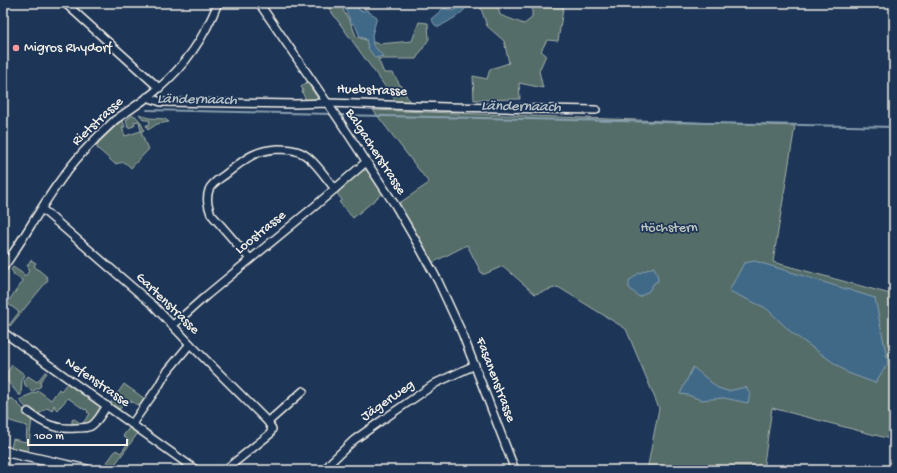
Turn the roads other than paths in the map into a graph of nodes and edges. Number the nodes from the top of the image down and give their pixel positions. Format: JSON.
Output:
{"nodes":[{"id":1,"x":65,"y":3,"type":"edge"},
{"id":2,"x":218,"y":3,"type":"edge"},
{"id":3,"x":259,"y":3,"type":"edge"},
{"id":4,"x":160,"y":88,"type":"junction"},
{"id":5,"x":147,"y":97,"type":"junction"},
{"id":6,"x":329,"y":105,"type":"junction"},
{"id":7,"x":596,"y":110,"type":"dead end"},
{"id":8,"x":366,"y":162,"type":"junction"},
{"id":9,"x":335,"y":189,"type":"junction"},
{"id":10,"x":42,"y":209,"type":"junction"},
{"id":11,"x":250,"y":259,"type":"junction"},
{"id":12,"x":3,"y":268,"type":"edge"},
{"id":13,"x":448,"y":301,"type":"joint"},
{"id":14,"x":173,"y":326,"type":"junction"},
{"id":15,"x":3,"y":332,"type":"edge"},
{"id":16,"x":190,"y":344,"type":"junction"},
{"id":17,"x":475,"y":365,"type":"junction"},
{"id":18,"x":303,"y":391,"type":"dead end"},
{"id":19,"x":107,"y":406,"type":"junction"},
{"id":20,"x":28,"y":412,"type":"dead end"},
{"id":21,"x":268,"y":422,"type":"junction"},
{"id":22,"x":132,"y":424,"type":"junction"},
{"id":23,"x":3,"y":452,"type":"edge"},
{"id":24,"x":87,"y":470,"type":"edge"},
{"id":25,"x":196,"y":470,"type":"edge"},
{"id":26,"x":225,"y":470,"type":"edge"},
{"id":27,"x":325,"y":470,"type":"edge"},
{"id":28,"x":515,"y":470,"type":"edge"}],
"edges":[{"from":1,"to":4,"type":"street"},
{"from":2,"to":4,"type":"street","name":"Rietstrasse"},
{"from":3,"to":6,"type":"street","name":"Balgacherstrasse"},
{"from":4,"to":5,"type":"street","name":"Rietstrasse"},
{"from":5,"to":6,"type":"street","name":"Huebstrasse"},
{"from":5,"to":10,"type":"street","name":"Rietstrasse"},
{"from":6,"to":7,"type":"street","name":"Huebstrasse"},
{"from":6,"to":8,"type":"street","name":"Balgacherstrasse"},
{"from":8,"to":9,"type":"street","name":"Loostrasse"},
{"from":8,"to":13,"type":"street","name":"Balgacherstrasse"},
{"from":9,"to":11,"type":"street","name":"Loostrasse"},
{"from":9,"to":11,"type":"street"},
{"from":10,"to":12,"type":"street","name":"Rietstrasse"},
{"from":10,"to":14,"type":"street","name":"Gartenstrasse"},
{"from":11,"to":14,"type":"street","name":"Loostrasse"},
{"from":13,"to":17,"type":"street","name":"Fasanenstrasse"},
{"from":14,"to":16,"type":"street","name":"Gartenstrasse"},
{"from":15,"to":19,"type":"street","name":"Nefenstrasse"},
{"from":16,"to":21,"type":"street","name":"Gartenstrasse"},
{"from":16,"to":22,"type":"street"},
{"from":17,"to":27,"type":"street","name":"Jägerweg"},
{"from":17,"to":28,"type":"street","name":"Fasanenstrasse"},
{"from":18,"to":21,"type":"street"},
{"from":19,"to":20,"type":"street"},
{"from":19,"to":22,"type":"street","name":"Nefenstrasse"},
{"from":21,"to":26,"type":"street"},
{"from":22,"to":25,"type":"street","name":"Nefenstrasse"},
{"from":23,"to":24,"type":"main road"}]}
